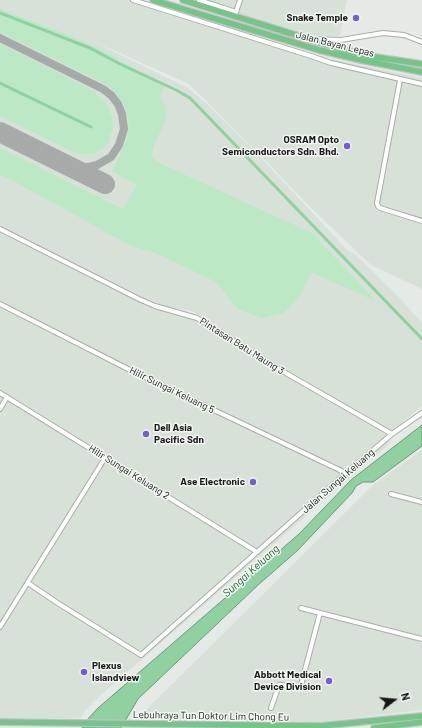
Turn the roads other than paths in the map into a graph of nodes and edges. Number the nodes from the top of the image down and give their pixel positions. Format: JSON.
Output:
{"nodes":[{"id":1,"x":132,"y":0,"type":"edge"},
{"id":2,"x":154,"y":0,"type":"edge"},
{"id":3,"x":183,"y":0,"type":"edge"},
{"id":4,"x":199,"y":0,"type":"edge"},
{"id":5,"x":240,"y":0,"type":"edge"},
{"id":6,"x":304,"y":38,"type":"junction"},
{"id":7,"x":422,"y":42,"type":"edge"},
{"id":8,"x":422,"y":64,"type":"edge"},
{"id":9,"x":422,"y":72,"type":"edge"},
{"id":10,"x":400,"y":80,"type":"junction"},
{"id":11,"x":422,"y":84,"type":"edge"},
{"id":12,"x":422,"y":221,"type":"edge"},
{"id":13,"x":0,"y":229,"type":"edge"},
{"id":14,"x":0,"y":304,"type":"edge"},
{"id":15,"x":0,"y":393,"type":"edge"},
{"id":16,"x":7,"y":397,"type":"junction"},
{"id":17,"x":0,"y":409,"type":"edge"},
{"id":18,"x":422,"y":413,"type":"edge"},
{"id":19,"x":392,"y":434,"type":"junction"},
{"id":20,"x":105,"y":458,"type":"junction"},
{"id":21,"x":346,"y":473,"type":"junction"},
{"id":22,"x":391,"y":494,"type":"dead end"},
{"id":23,"x":422,"y":502,"type":"edge"},
{"id":24,"x":257,"y":552,"type":"junction"},
{"id":25,"x":28,"y":582,"type":"junction"},
{"id":26,"x":301,"y":608,"type":"dead end"},
{"id":27,"x":320,"y":613,"type":"junction"},
{"id":28,"x":0,"y":627,"type":"edge"},
{"id":29,"x":422,"y":639,"type":"edge"},
{"id":30,"x":271,"y":708,"type":"dead end"},
{"id":31,"x":422,"y":717,"type":"edge"},
{"id":32,"x":422,"y":722,"type":"edge"},
{"id":33,"x":0,"y":723,"type":"edge"},
{"id":34,"x":422,"y":726,"type":"edge"},
{"id":35,"x":322,"y":727,"type":"edge"},
{"id":36,"x":240,"y":728,"type":"edge"},
{"id":37,"x":338,"y":728,"type":"edge"},
{"id":38,"x":374,"y":728,"type":"edge"},
{"id":39,"x":403,"y":728,"type":"edge"}],
"edges":[{"from":1,"to":10,"type":"street"},
{"from":2,"to":9,"type":"highway","name":"Jalan Bayan Lepas"},
{"from":3,"to":6,"type":"highway","name":"Jalan Bayan Lepas"},
{"from":4,"to":5,"type":"street"},
{"from":6,"to":7,"type":"street"},
{"from":6,"to":8,"type":"highway","name":"Jalan Bayan Lepas"},
{"from":10,"to":11,"type":"street"},
{"from":10,"to":12,"type":"street"},
{"from":13,"to":19,"type":"street","name":"Pintasan Batu Maung 3"},
{"from":14,"to":21,"type":"street","name":"Hilir Sungai Keluang 5"},
{"from":15,"to":16,"type":"street","name":"Hilir Sungai Keluang 2"},
{"from":16,"to":17,"type":"street"},
{"from":16,"to":20,"type":"street","name":"Hilir Sungai Keluang 2"},
{"from":18,"to":19,"type":"street","name":"Jalan Sungai Keluang"},
{"from":19,"to":21,"type":"street","name":"Jalan Sungai Keluang"},
{"from":20,"to":24,"type":"street","name":"Hilir Sungai Keluang 2"},
{"from":20,"to":25,"type":"street"},
{"from":21,"to":24,"type":"street","name":"Jalan Sungai Keluang"},
{"from":22,"to":23,"type":"street"},
{"from":24,"to":25,"type":"street","name":"Jalan Sungai Keluang"},
{"from":25,"to":28,"type":"street"},
{"from":26,"to":27,"type":"street"},
{"from":27,"to":29,"type":"street"},
{"from":27,"to":30,"type":"street"},
{"from":31,"to":35,"type":"highway","name":"Lebuhraya Tun Doktor Lim Chong Eu"},
{"from":31,"to":37,"type":"highway"},
{"from":32,"to":38,"type":"highway"},
{"from":33,"to":35,"type":"highway","name":"Lebuhraya Tun Doktor Lim Chong Eu"},
{"from":33,"to":36,"type":"highway"},
{"from":34,"to":39,"type":"highway"}]}
